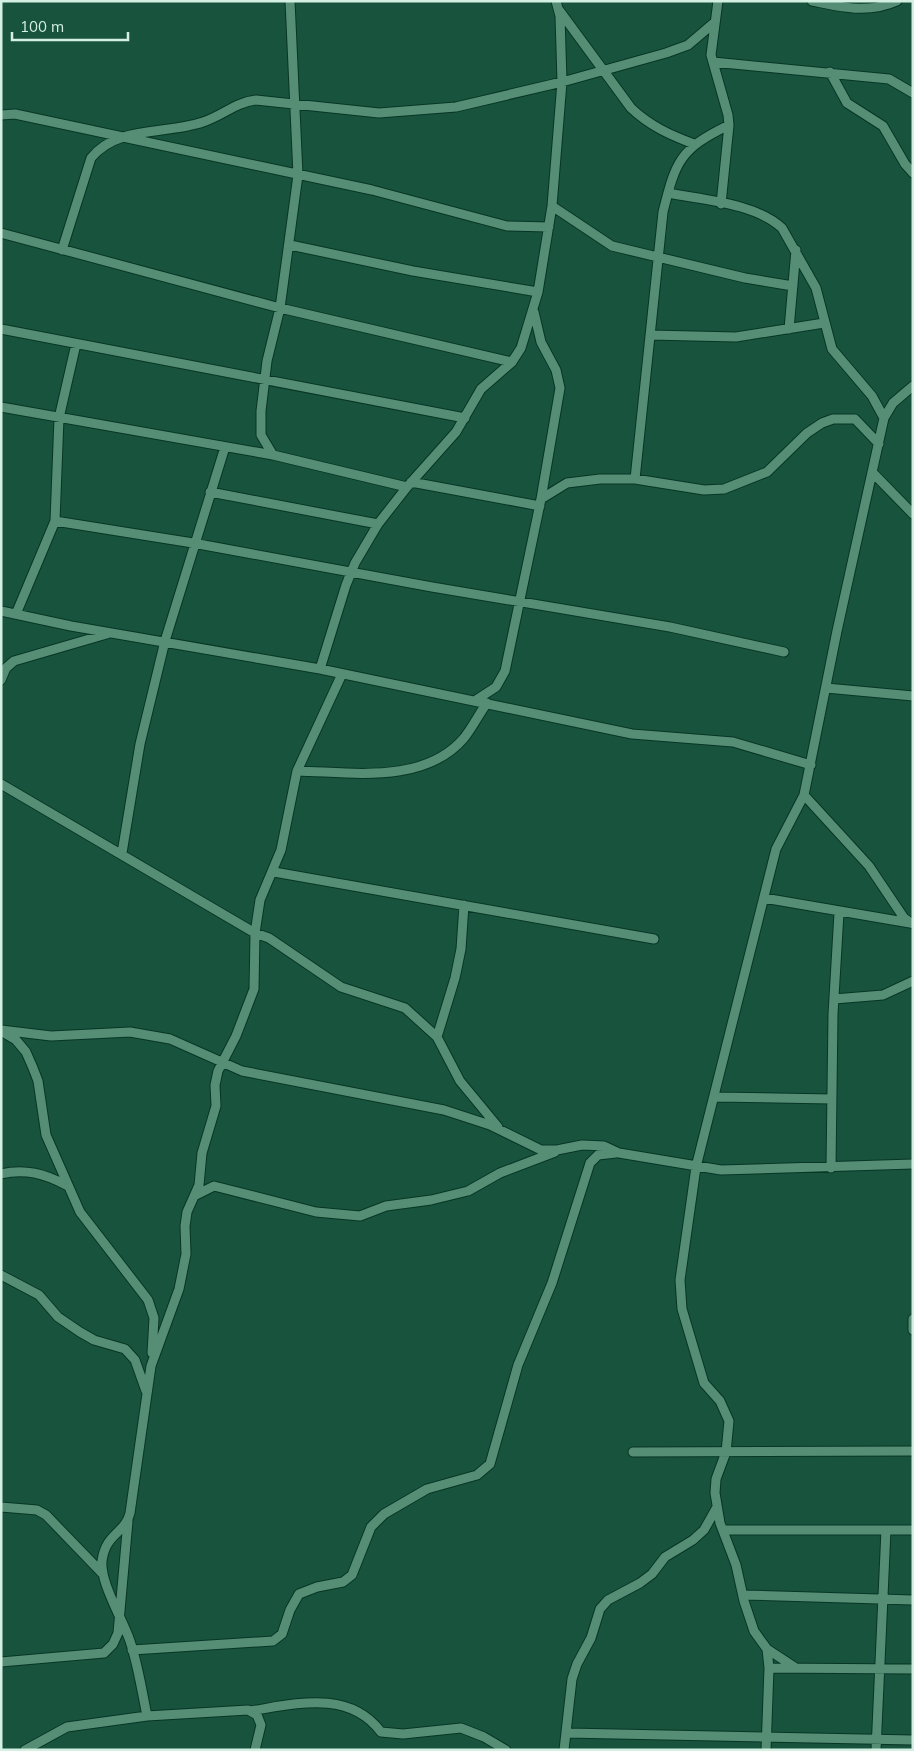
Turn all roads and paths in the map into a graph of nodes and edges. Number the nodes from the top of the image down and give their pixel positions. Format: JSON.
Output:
{"nodes":[{"id":1,"x":290,"y":1,"type":"edge"},
{"id":2,"x":812,"y":1,"type":"edge"},
{"id":3,"x":897,"y":1,"type":"edge"},
{"id":4,"x":720,"y":3,"type":"edge"},
{"id":5,"x":558,"y":5,"type":"edge"},
{"id":6,"x":715,"y":22,"type":"junction"},
{"id":7,"x":713,"y":62,"type":"junction"},
{"id":8,"x":605,"y":70,"type":"junction"},
{"id":9,"x":830,"y":72,"type":"junction"},
{"id":10,"x":562,"y":82,"type":"junction"},
{"id":11,"x":913,"y":93,"type":"edge"},
{"id":12,"x":294,"y":104,"type":"junction"},
{"id":13,"x":1,"y":115,"type":"edge"},
{"id":14,"x":729,"y":125,"type":"junction"},
{"id":15,"x":121,"y":136,"type":"junction"},
{"id":16,"x":694,"y":144,"type":"junction"},
{"id":17,"x":913,"y":173,"type":"edge"},
{"id":18,"x":298,"y":174,"type":"junction"},
{"id":19,"x":668,"y":194,"type":"junction"},
{"id":20,"x":721,"y":204,"type":"junction"},
{"id":21,"x":552,"y":206,"type":"junction"},
{"id":22,"x":549,"y":227,"type":"junction"},
{"id":23,"x":1,"y":233,"type":"edge"},
{"id":24,"x":290,"y":245,"type":"junction"},
{"id":25,"x":62,"y":250,"type":"junction"},
{"id":26,"x":796,"y":250,"type":"junction"},
{"id":27,"x":659,"y":257,"type":"junction"},
{"id":28,"x":793,"y":286,"type":"junction"},
{"id":29,"x":538,"y":292,"type":"junction"},
{"id":30,"x":280,"y":308,"type":"junction"},
{"id":31,"x":534,"y":311,"type":"junction"},
{"id":32,"x":824,"y":323,"type":"junction"},
{"id":33,"x":1,"y":329,"type":"edge"},
{"id":34,"x":789,"y":329,"type":"junction"},
{"id":35,"x":650,"y":335,"type":"junction"},
{"id":36,"x":76,"y":344,"type":"junction"},
{"id":37,"x":512,"y":362,"type":"junction"},
{"id":38,"x":266,"y":378,"type":"junction"},
{"id":39,"x":913,"y":386,"type":"edge"},
{"id":40,"x":1,"y":407,"type":"edge"},
{"id":41,"x":59,"y":418,"type":"junction"},
{"id":42,"x":465,"y":418,"type":"junction"},
{"id":43,"x":884,"y":418,"type":"junction"},
{"id":44,"x":879,"y":444,"type":"junction"},
{"id":45,"x":225,"y":447,"type":"junction"},
{"id":46,"x":273,"y":455,"type":"junction"},
{"id":47,"x":873,"y":473,"type":"junction"},
{"id":48,"x":635,"y":479,"type":"junction"},
{"id":49,"x":409,"y":484,"type":"junction"},
{"id":50,"x":210,"y":492,"type":"junction"},
{"id":51,"x":540,"y":503,"type":"junction"},
{"id":52,"x":913,"y":514,"type":"edge"},
{"id":53,"x":54,"y":521,"type":"junction"},
{"id":54,"x":378,"y":524,"type":"junction"},
{"id":55,"x":193,"y":543,"type":"junction"},
{"id":56,"x":351,"y":572,"type":"junction"},
{"id":57,"x":518,"y":600,"type":"junction"},
{"id":58,"x":1,"y":611,"type":"edge"},
{"id":59,"x":16,"y":614,"type":"junction"},
{"id":60,"x":112,"y":632,"type":"junction"},
{"id":61,"x":165,"y":641,"type":"junction"},
{"id":62,"x":784,"y":652,"type":"dead end"},
{"id":63,"x":320,"y":669,"type":"junction"},
{"id":64,"x":342,"y":674,"type":"junction"},
{"id":65,"x":1,"y":680,"type":"edge"},
{"id":66,"x":826,"y":688,"type":"junction"},
{"id":67,"x":913,"y":696,"type":"edge"},
{"id":68,"x":476,"y":700,"type":"junction"},
{"id":69,"x":486,"y":703,"type":"junction"},
{"id":70,"x":811,"y":765,"type":"junction"},
{"id":71,"x":297,"y":771,"type":"junction"},
{"id":72,"x":1,"y":784,"type":"edge"},
{"id":73,"x":804,"y":795,"type":"junction"},
{"id":74,"x":122,"y":853,"type":"junction"},
{"id":75,"x":274,"y":872,"type":"junction"},
{"id":76,"x":764,"y":898,"type":"junction"},
{"id":77,"x":464,"y":905,"type":"junction"},
{"id":78,"x":838,"y":913,"type":"junction"},
{"id":79,"x":911,"y":924,"type":"edge"},
{"id":80,"x":255,"y":933,"type":"junction"},
{"id":81,"x":654,"y":939,"type":"dead end"},
{"id":82,"x":913,"y":981,"type":"edge"},
{"id":83,"x":834,"y":999,"type":"junction"},
{"id":84,"x":1,"y":1030,"type":"edge"},
{"id":85,"x":437,"y":1037,"type":"junction"},
{"id":86,"x":222,"y":1062,"type":"junction"},
{"id":87,"x":715,"y":1097,"type":"junction"},
{"id":88,"x":832,"y":1099,"type":"junction"},
{"id":89,"x":502,"y":1131,"type":"junction"},
{"id":90,"x":557,"y":1150,"type":"junction"},
{"id":91,"x":619,"y":1153,"type":"junction"},
{"id":92,"x":913,"y":1164,"type":"edge"},
{"id":93,"x":696,"y":1167,"type":"junction"},
{"id":94,"x":831,"y":1168,"type":"junction"},
{"id":95,"x":1,"y":1174,"type":"edge"},
{"id":96,"x":66,"y":1185,"type":"junction"},
{"id":97,"x":193,"y":1197,"type":"junction"},
{"id":98,"x":1,"y":1275,"type":"edge"},
{"id":99,"x":913,"y":1319,"type":"edge"},
{"id":100,"x":913,"y":1330,"type":"edge"},
{"id":101,"x":151,"y":1366,"type":"junction"},
{"id":102,"x":146,"y":1393,"type":"junction"},
{"id":103,"x":913,"y":1451,"type":"edge"},
{"id":104,"x":633,"y":1452,"type":"dead end"},
{"id":105,"x":726,"y":1452,"type":"junction"},
{"id":106,"x":1,"y":1507,"type":"edge"},
{"id":107,"x":717,"y":1507,"type":"junction"},
{"id":108,"x":128,"y":1521,"type":"junction"},
{"id":109,"x":723,"y":1530,"type":"junction"},
{"id":110,"x":886,"y":1530,"type":"junction"},
{"id":111,"x":913,"y":1530,"type":"edge"},
{"id":112,"x":103,"y":1575,"type":"junction"},
{"id":113,"x":743,"y":1595,"type":"junction"},
{"id":114,"x":883,"y":1600,"type":"junction"},
{"id":115,"x":913,"y":1600,"type":"edge"},
{"id":116,"x":120,"y":1617,"type":"junction"},
{"id":117,"x":767,"y":1649,"type":"junction"},
{"id":118,"x":132,"y":1650,"type":"junction"},
{"id":119,"x":1,"y":1662,"type":"edge"},
{"id":120,"x":769,"y":1668,"type":"junction"},
{"id":121,"x":796,"y":1668,"type":"junction"},
{"id":122,"x":880,"y":1669,"type":"junction"},
{"id":123,"x":913,"y":1669,"type":"edge"},
{"id":124,"x":250,"y":1711,"type":"junction"},
{"id":125,"x":147,"y":1716,"type":"junction"},
{"id":126,"x":567,"y":1732,"type":"junction"},
{"id":127,"x":766,"y":1738,"type":"junction"},
{"id":128,"x":877,"y":1740,"type":"junction"},
{"id":129,"x":913,"y":1740,"type":"edge"},
{"id":130,"x":26,"y":1750,"type":"edge"},
{"id":131,"x":255,"y":1750,"type":"edge"},
{"id":132,"x":506,"y":1750,"type":"edge"},
{"id":133,"x":564,"y":1750,"type":"edge"},
{"id":134,"x":766,"y":1750,"type":"edge"},
{"id":135,"x":876,"y":1750,"type":"edge"}],
"edges":[{"from":1,"to":12,"type":"street"},
{"from":2,"to":3,"type":"street"},
{"from":4,"to":6,"type":"street"},
{"from":5,"to":8,"type":"street"},
{"from":5,"to":10,"type":"street"},
{"from":6,"to":7,"type":"street"},
{"from":6,"to":8,"type":"street"},
{"from":7,"to":9,"type":"street"},
{"from":7,"to":14,"type":"street"},
{"from":8,"to":10,"type":"street"},
{"from":8,"to":16,"type":"street"},
{"from":9,"to":11,"type":"street"},
{"from":9,"to":17,"type":"street"},
{"from":10,"to":12,"type":"street"},
{"from":10,"to":21,"type":"street"},
{"from":12,"to":15,"type":"street"},
{"from":12,"to":18,"type":"street"},
{"from":13,"to":15,"type":"street"},
{"from":14,"to":16,"type":"street"},
{"from":14,"to":20,"type":"street"},
{"from":15,"to":18,"type":"street"},
{"from":15,"to":25,"type":"street"},
{"from":16,"to":19,"type":"street"},
{"from":18,"to":22,"type":"street"},
{"from":18,"to":24,"type":"street"},
{"from":19,"to":20,"type":"street"},
{"from":19,"to":27,"type":"street"},
{"from":20,"to":26,"type":"street"},
{"from":21,"to":22,"type":"street"},
{"from":21,"to":27,"type":"street"},
{"from":22,"to":29,"type":"street"},
{"from":23,"to":25,"type":"street"},
{"from":24,"to":29,"type":"street"},
{"from":24,"to":30,"type":"street"},
{"from":25,"to":30,"type":"street"},
{"from":26,"to":28,"type":"street"},
{"from":26,"to":32,"type":"street"},
{"from":27,"to":28,"type":"street"},
{"from":27,"to":35,"type":"street"},
{"from":28,"to":34,"type":"street"},
{"from":29,"to":31,"type":"street"},
{"from":30,"to":37,"type":"street"},
{"from":30,"to":38,"type":"street"},
{"from":31,"to":37,"type":"street"},
{"from":31,"to":51,"type":"street"},
{"from":32,"to":34,"type":"street"},
{"from":32,"to":43,"type":"street"},
{"from":33,"to":36,"type":"street"},
{"from":34,"to":35,"type":"street"},
{"from":35,"to":48,"type":"street"},
{"from":36,"to":38,"type":"street"},
{"from":36,"to":41,"type":"street"},
{"from":37,"to":42,"type":"street"},
{"from":38,"to":42,"type":"street"},
{"from":38,"to":46,"type":"street"},
{"from":39,"to":43,"type":"street"},
{"from":40,"to":41,"type":"street"},
{"from":41,"to":45,"type":"street"},
{"from":41,"to":53,"type":"street"},
{"from":42,"to":49,"type":"street"},
{"from":43,"to":44,"type":"street"},
{"from":44,"to":47,"type":"street"},
{"from":44,"to":48,"type":"street"},
{"from":45,"to":46,"type":"street"},
{"from":45,"to":50,"type":"street"},
{"from":46,"to":49,"type":"street"},
{"from":47,"to":52,"type":"street"},
{"from":47,"to":66,"type":"street"},
{"from":48,"to":51,"type":"street"},
{"from":49,"to":51,"type":"street"},
{"from":49,"to":54,"type":"street"},
{"from":50,"to":54,"type":"street"},
{"from":50,"to":55,"type":"street"},
{"from":51,"to":57,"type":"street"},
{"from":53,"to":55,"type":"street"},
{"from":53,"to":59,"type":"street"},
{"from":54,"to":56,"type":"street"},
{"from":55,"to":56,"type":"street"},
{"from":55,"to":61,"type":"street"},
{"from":56,"to":57,"type":"street"},
{"from":56,"to":63,"type":"street"},
{"from":57,"to":62,"type":"street"},
{"from":57,"to":68,"type":"street"},
{"from":58,"to":59,"type":"street"},
{"from":59,"to":60,"type":"street"},
{"from":60,"to":61,"type":"street"},
{"from":60,"to":65,"type":"street"},
{"from":61,"to":63,"type":"street"},
{"from":61,"to":74,"type":"street"},
{"from":63,"to":64,"type":"street"},
{"from":64,"to":68,"type":"street"},
{"from":64,"to":71,"type":"street"},
{"from":66,"to":67,"type":"street"},
{"from":66,"to":70,"type":"street"},
{"from":68,"to":69,"type":"street"},
{"from":69,"to":70,"type":"street"},
{"from":69,"to":71,"type":"street"},
{"from":70,"to":73,"type":"street"},
{"from":71,"to":75,"type":"street"},
{"from":72,"to":74,"type":"street"},
{"from":73,"to":76,"type":"street"},
{"from":73,"to":79,"type":"street"},
{"from":74,"to":80,"type":"street"},
{"from":75,"to":77,"type":"street"},
{"from":75,"to":80,"type":"street"},
{"from":76,"to":78,"type":"street"},
{"from":76,"to":87,"type":"street"},
{"from":77,"to":81,"type":"street"},
{"from":77,"to":85,"type":"street"},
{"from":78,"to":79,"type":"street"},
{"from":78,"to":83,"type":"street"},
{"from":80,"to":85,"type":"street"},
{"from":80,"to":86,"type":"street"},
{"from":82,"to":83,"type":"street"},
{"from":83,"to":88,"type":"street"},
{"from":84,"to":86,"type":"street"},
{"from":84,"to":96,"type":"street"},
{"from":85,"to":89,"type":"street"},
{"from":86,"to":89,"type":"street"},
{"from":86,"to":97,"type":"street"},
{"from":87,"to":88,"type":"street"},
{"from":87,"to":93,"type":"street"},
{"from":88,"to":94,"type":"street"},
{"from":89,"to":90,"type":"street"},
{"from":90,"to":91,"type":"street"},
{"from":90,"to":97,"type":"street"},
{"from":91,"to":93,"type":"street"},
{"from":91,"to":118,"type":"street"},
{"from":92,"to":94,"type":"street"},
{"from":93,"to":94,"type":"street"},
{"from":93,"to":105,"type":"street"},
{"from":95,"to":96,"type":"street"},
{"from":96,"to":101,"type":"street"},
{"from":97,"to":101,"type":"street"},
{"from":98,"to":102,"type":"street"},
{"from":99,"to":100,"type":"street"},
{"from":101,"to":102,"type":"street"},
{"from":102,"to":108,"type":"street"},
{"from":103,"to":105,"type":"street"},
{"from":104,"to":105,"type":"street"},
{"from":105,"to":107,"type":"street"},
{"from":106,"to":112,"type":"street"},
{"from":107,"to":109,"type":"street"},
{"from":107,"to":126,"type":"street"},
{"from":108,"to":112,"type":"street"},
{"from":108,"to":116,"type":"street"},
{"from":109,"to":110,"type":"street"},
{"from":109,"to":113,"type":"street"},
{"from":110,"to":111,"type":"street"},
{"from":110,"to":114,"type":"street"},
{"from":112,"to":116,"type":"street"},
{"from":113,"to":114,"type":"street"},
{"from":113,"to":117,"type":"street"},
{"from":114,"to":115,"type":"street"},
{"from":114,"to":122,"type":"street"},
{"from":116,"to":118,"type":"street"},
{"from":116,"to":119,"type":"street"},
{"from":117,"to":120,"type":"street"},
{"from":117,"to":121,"type":"street"},
{"from":118,"to":125,"type":"street"},
{"from":120,"to":121,"type":"street"},
{"from":120,"to":127,"type":"street"},
{"from":121,"to":122,"type":"street"},
{"from":122,"to":123,"type":"street"},
{"from":122,"to":128,"type":"street"},
{"from":124,"to":125,"type":"street"},
{"from":124,"to":131,"type":"street"},
{"from":124,"to":132,"type":"street"},
{"from":125,"to":130,"type":"street"},
{"from":126,"to":127,"type":"street"},
{"from":126,"to":133,"type":"street"},
{"from":127,"to":128,"type":"street"},
{"from":127,"to":134,"type":"street"},
{"from":128,"to":129,"type":"street"},
{"from":128,"to":135,"type":"street"}]}
